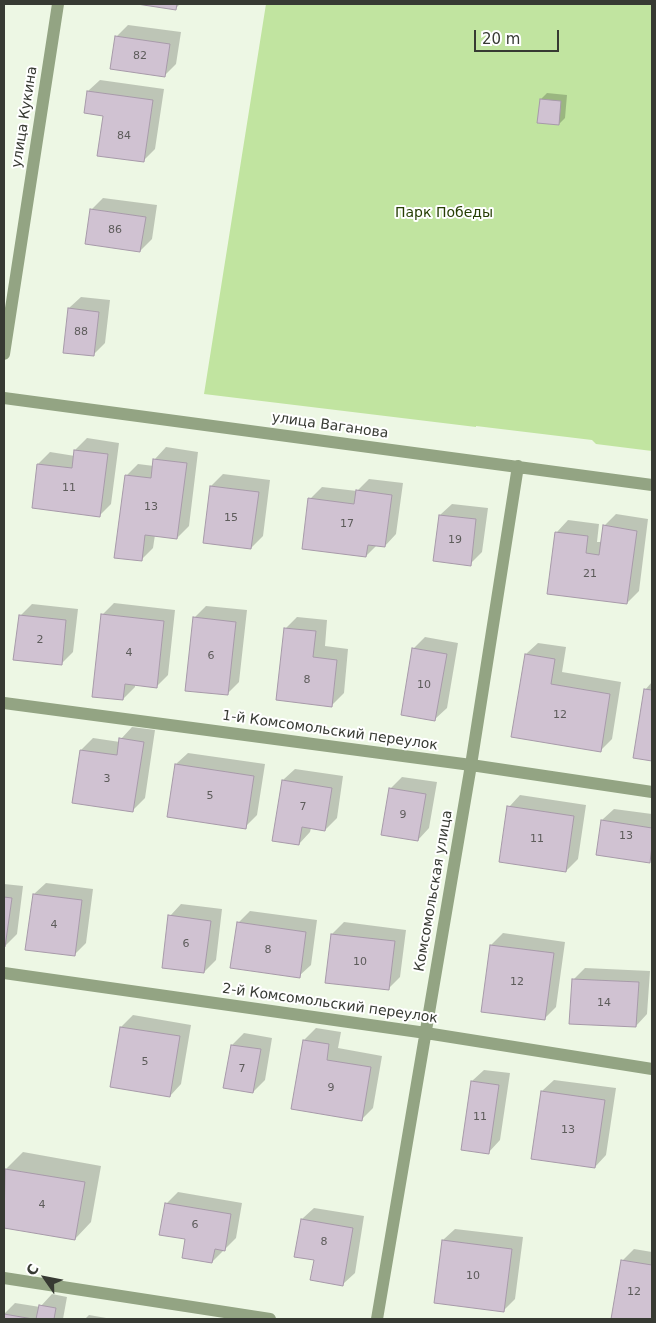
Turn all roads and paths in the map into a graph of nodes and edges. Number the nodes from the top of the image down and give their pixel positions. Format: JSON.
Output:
{"nodes":[{"id":1,"x":58,"y":4,"type":"edge"},
{"id":2,"x":4,"y":354,"type":"edge"},
{"id":3,"x":4,"y":398,"type":"edge"},
{"id":4,"x":518,"y":466,"type":"junction"},
{"id":5,"x":652,"y":485,"type":"edge"},
{"id":6,"x":4,"y":703,"type":"edge"},
{"id":7,"x":471,"y":765,"type":"junction"},
{"id":8,"x":652,"y":792,"type":"edge"},
{"id":9,"x":4,"y":973,"type":"edge"},
{"id":10,"x":426,"y":1033,"type":"junction"},
{"id":11,"x":652,"y":1069,"type":"edge"},
{"id":12,"x":4,"y":1278,"type":"edge"},
{"id":13,"x":270,"y":1319,"type":"edge"},
{"id":14,"x":377,"y":1319,"type":"edge"}],
"edges":[{"from":1,"to":2,"type":"street","name":"улица Кукина"},
{"from":3,"to":4,"type":"street","name":"улица Ваганова"},
{"from":4,"to":5,"type":"street","name":"улица Ваганова"},
{"from":4,"to":7,"type":"street","name":"Комсомольская улица"},
{"from":6,"to":7,"type":"street","name":"1-й Комсомольский переулок"},
{"from":7,"to":8,"type":"street","name":"1-й Комсомольский переулок"},
{"from":7,"to":10,"type":"street","name":"Комсомольская улица"},
{"from":9,"to":10,"type":"street","name":"2-й Комсомольский переулок"},
{"from":10,"to":11,"type":"street","name":"2-й Комсомольский переулок"},
{"from":10,"to":14,"type":"street","name":"Комсомольская улица"},
{"from":12,"to":13,"type":"street"}]}
